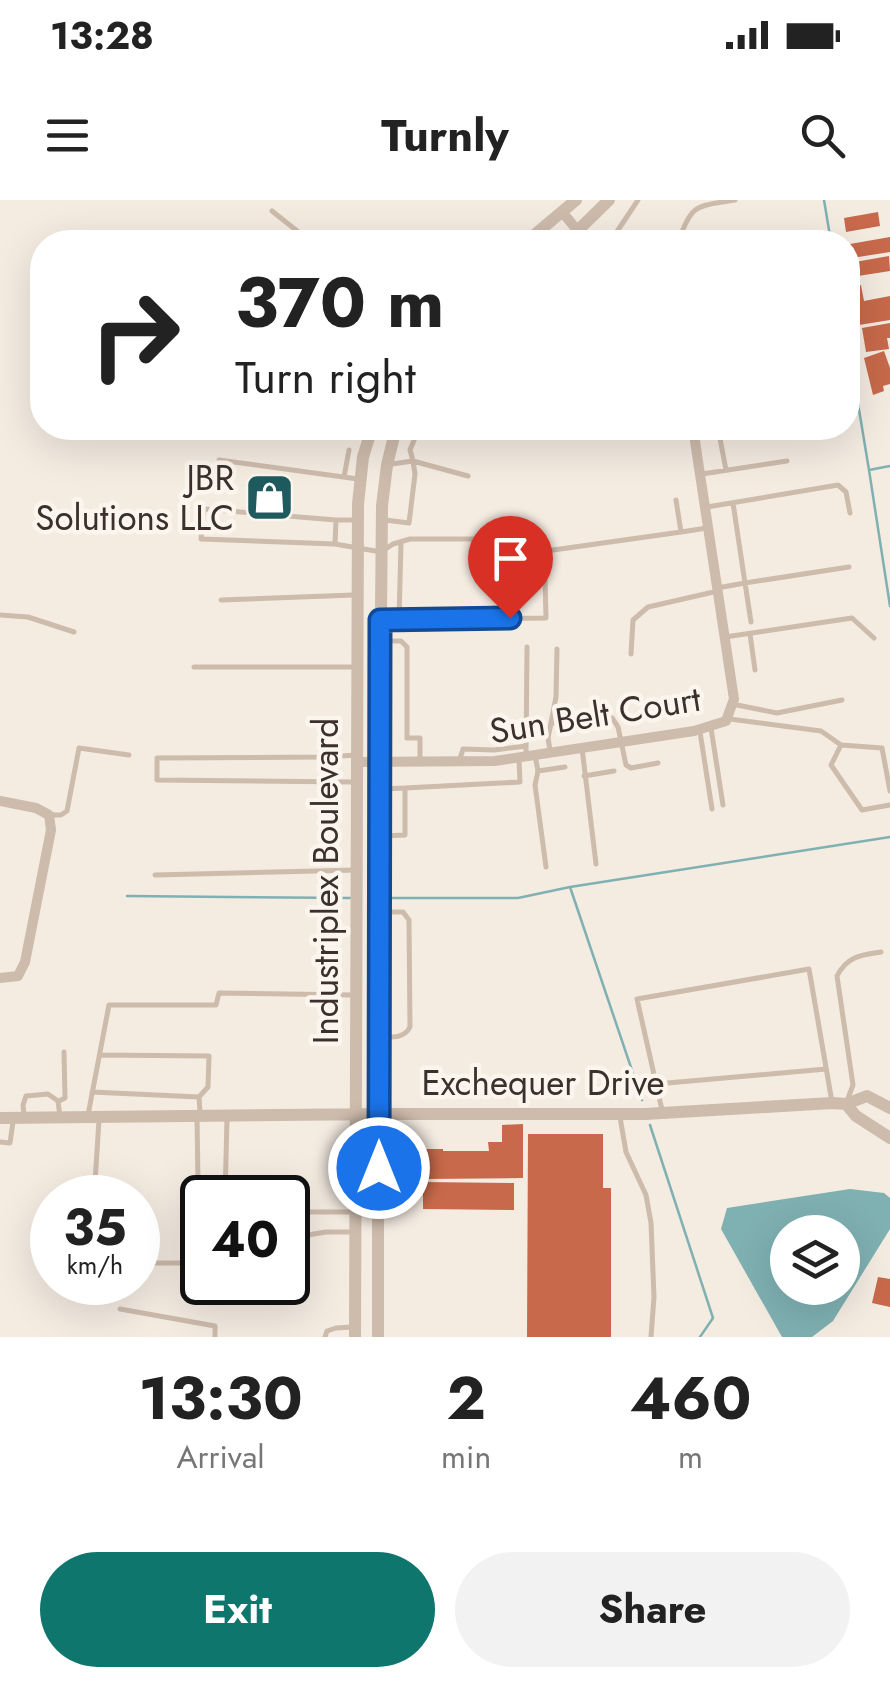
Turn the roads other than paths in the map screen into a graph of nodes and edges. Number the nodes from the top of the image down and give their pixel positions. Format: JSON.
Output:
{"nodes":[{"id":1,"x":576,"y":200,"type":"edge"},
{"id":2,"x":610,"y":200,"type":"edge"},
{"id":3,"x":638,"y":200,"type":"edge"},
{"id":4,"x":734,"y":200,"type":"edge"},
{"id":5,"x":559,"y":207,"type":"edge"},
{"id":6,"x":272,"y":210,"type":"dead end"},
{"id":7,"x":296,"y":230,"type":"edge"},
{"id":8,"x":537,"y":230,"type":"edge"},
{"id":9,"x":577,"y":230,"type":"edge"},
{"id":10,"x":589,"y":230,"type":"edge"},
{"id":11,"x":618,"y":230,"type":"edge"},
{"id":12,"x":684,"y":230,"type":"edge"},
{"id":13,"x":368,"y":440,"type":"edge"},
{"id":14,"x":393,"y":440,"type":"edge"},
{"id":15,"x":414,"y":440,"type":"edge"},
{"id":16,"x":695,"y":440,"type":"edge"},
{"id":17,"x":720,"y":440,"type":"edge"},
{"id":18,"x":349,"y":450,"type":"dead end"},
{"id":19,"x":219,"y":460,"type":"dead end"},
{"id":20,"x":413,"y":460,"type":"junction"},
{"id":21,"x":787,"y":461,"type":"dead end"},
{"id":22,"x":387,"y":465,"type":"junction"},
{"id":23,"x":726,"y":470,"type":"junction"},
{"id":24,"x":699,"y":474,"type":"junction"},
{"id":25,"x":344,"y":476,"type":"junction"},
{"id":26,"x":468,"y":476,"type":"dead end"},
{"id":27,"x":361,"y":479,"type":"junction"},
{"id":28,"x":676,"y":500,"type":"dead end"},
{"id":29,"x":733,"y":503,"type":"junction"},
{"id":30,"x":704,"y":508,"type":"junction"},
{"id":31,"x":850,"y":513,"type":"dead end"},
{"id":32,"x":336,"y":520,"type":"junction"},
{"id":33,"x":358,"y":520,"type":"junction"},
{"id":34,"x":382,"y":520,"type":"junction"},
{"id":35,"x":409,"y":523,"type":"junction"},
{"id":36,"x":708,"y":528,"type":"junction"},
{"id":37,"x":682,"y":532,"type":"junction"},
{"id":38,"x":414,"y":539,"type":"junction"},
{"id":39,"x":401,"y":543,"type":"junction"},
{"id":40,"x":335,"y":544,"type":"junction"},
{"id":41,"x":358,"y":547,"type":"junction"},
{"id":42,"x":544,"y":551,"type":"junction"},
{"id":43,"x":381,"y":552,"type":"junction"},
{"id":44,"x":849,"y":567,"type":"dead end"},
{"id":45,"x":745,"y":582,"type":"junction"},
{"id":46,"x":718,"y":589,"type":"junction"},
{"id":47,"x":357,"y":594,"type":"junction"},
{"id":48,"x":222,"y":600,"type":"dead end"},
{"id":49,"x":0,"y":615,"type":"edge"},
{"id":50,"x":399,"y":619,"type":"junction"},
{"id":51,"x":380,"y":620,"type":"junction"},
{"id":52,"x":752,"y":622,"type":"dead end"},
{"id":53,"x":74,"y":632,"type":"dead end"},
{"id":54,"x":750,"y":634,"type":"junction"},
{"id":55,"x":725,"y":637,"type":"junction"},
{"id":56,"x":874,"y":638,"type":"dead end"},
{"id":57,"x":380,"y":641,"type":"junction"},
{"id":58,"x":527,"y":647,"type":"dead end"},
{"id":59,"x":557,"y":649,"type":"dead end"},
{"id":60,"x":631,"y":654,"type":"dead end"},
{"id":61,"x":194,"y":667,"type":"dead end"},
{"id":62,"x":356,"y":668,"type":"junction"},
{"id":63,"x":755,"y":670,"type":"dead end"},
{"id":64,"x":842,"y":700,"type":"dead end"},
{"id":65,"x":732,"y":704,"type":"junction"},
{"id":66,"x":727,"y":718,"type":"junction"},
{"id":67,"x":551,"y":723,"type":"junction"},
{"id":68,"x":705,"y":728,"type":"junction"},
{"id":69,"x":621,"y":742,"type":"junction"},
{"id":70,"x":841,"y":744,"type":"junction"},
{"id":71,"x":582,"y":748,"type":"junction"},
{"id":72,"x":550,"y":753,"type":"junction"},
{"id":73,"x":527,"y":754,"type":"junction"},
{"id":74,"x":129,"y":755,"type":"dead end"},
{"id":75,"x":356,"y":759,"type":"junction"},
{"id":76,"x":420,"y":762,"type":"junction"},
{"id":77,"x":378,"y":763,"type":"junction"},
{"id":78,"x":658,"y":764,"type":"dead end"},
{"id":79,"x":565,"y":767,"type":"dead end"},
{"id":80,"x":538,"y":771,"type":"junction"},
{"id":81,"x":614,"y":771,"type":"dead end"},
{"id":82,"x":584,"y":776,"type":"junction"},
{"id":83,"x":356,"y":782,"type":"junction"},
{"id":84,"x":406,"y":788,"type":"junction"},
{"id":85,"x":378,"y":789,"type":"junction"},
{"id":86,"x":890,"y":791,"type":"edge"},
{"id":87,"x":0,"y":801,"type":"edge"},
{"id":88,"x":722,"y":805,"type":"dead end"},
{"id":89,"x":890,"y":805,"type":"edge"},
{"id":90,"x":712,"y":808,"type":"dead end"},
{"id":91,"x":49,"y":815,"type":"junction"},
{"id":92,"x":378,"y":836,"type":"junction"},
{"id":93,"x":596,"y":864,"type":"dead end"},
{"id":94,"x":546,"y":867,"type":"dead end"},
{"id":95,"x":356,"y":870,"type":"junction"},
{"id":96,"x":154,"y":875,"type":"dead end"},
{"id":97,"x":378,"y":912,"type":"junction"},
{"id":98,"x":378,"y":935,"type":"junction"},
{"id":99,"x":356,"y":936,"type":"junction"},
{"id":100,"x":882,"y":952,"type":"dead end"},
{"id":101,"x":0,"y":978,"type":"edge"},
{"id":102,"x":355,"y":995,"type":"junction"},
{"id":103,"x":378,"y":1037,"type":"junction"},
{"id":104,"x":64,"y":1052,"type":"dead end"},
{"id":105,"x":100,"y":1055,"type":"junction"},
{"id":106,"x":826,"y":1070,"type":"junction"},
{"id":107,"x":656,"y":1084,"type":"junction"},
{"id":108,"x":92,"y":1092,"type":"junction"},
{"id":109,"x":199,"y":1097,"type":"junction"},
{"id":110,"x":58,"y":1102,"type":"junction"},
{"id":111,"x":839,"y":1103,"type":"junction"},
{"id":112,"x":890,"y":1108,"type":"edge"},
{"id":113,"x":662,"y":1113,"type":"junction"},
{"id":114,"x":355,"y":1114,"type":"junction"},
{"id":115,"x":379,"y":1114,"type":"junction"},
{"id":116,"x":620,"y":1114,"type":"junction"},
{"id":117,"x":198,"y":1116,"type":"junction"},
{"id":118,"x":227,"y":1116,"type":"junction"},
{"id":119,"x":13,"y":1117,"type":"edge"},
{"id":120,"x":60,"y":1117,"type":"junction"},
{"id":121,"x":93,"y":1117,"type":"junction"},
{"id":122,"x":888,"y":1132,"type":"edge"},
{"id":123,"x":0,"y":1142,"type":"edge"},
{"id":124,"x":94,"y":1175,"type":"edge"},
{"id":125,"x":226,"y":1175,"type":"edge"},
{"id":126,"x":310,"y":1212,"type":"edge"},
{"id":127,"x":355,"y":1212,"type":"junction"},
{"id":128,"x":355,"y":1232,"type":"junction"},
{"id":129,"x":310,"y":1235,"type":"edge"},
{"id":130,"x":160,"y":1264,"type":"edge"},
{"id":131,"x":120,"y":1309,"type":"dead end"},
{"id":132,"x":355,"y":1332,"type":"edge"},
{"id":133,"x":215,"y":1337,"type":"edge"},
{"id":134,"x":325,"y":1337,"type":"edge"},
{"id":135,"x":378,"y":1337,"type":"edge"},
{"id":136,"x":651,"y":1337,"type":"edge"}],
"edges":[{"from":1,"to":5,"type":"street"},
{"from":2,"to":10,"type":"street"},
{"from":3,"to":11,"type":"lane"},
{"from":4,"to":12,"type":"lane"},
{"from":5,"to":8,"type":"street"},
{"from":5,"to":9,"type":"street"},
{"from":6,"to":7,"type":"lane"},
{"from":13,"to":27,"type":"street","name":"Industriplex Boulevard"},
{"from":14,"to":22,"type":"street","name":"Industriplex Boulevard"},
{"from":15,"to":20,"type":"lane"},
{"from":16,"to":24,"type":"street","name":"Sun Belt Court"},
{"from":17,"to":23,"type":"lane"},
{"from":18,"to":25,"type":"lane"},
{"from":19,"to":25,"type":"lane"},
{"from":20,"to":22,"type":"lane"},
{"from":20,"to":26,"type":"lane"},
{"from":20,"to":35,"type":"lane"},
{"from":21,"to":23,"type":"lane"},
{"from":22,"to":34,"type":"street","name":"Industriplex Boulevard"},
{"from":23,"to":24,"type":"lane"},
{"from":24,"to":30,"type":"street","name":"Sun Belt Court"},
{"from":25,"to":27,"type":"lane"},
{"from":27,"to":33,"type":"street","name":"Industriplex Boulevard"},
{"from":28,"to":37,"type":"lane"},
{"from":29,"to":30,"type":"lane"},
{"from":29,"to":31,"type":"lane"},
{"from":29,"to":45,"type":"lane"},
{"from":30,"to":36,"type":"street","name":"Sun Belt Court"},
{"from":32,"to":33,"type":"lane"},
{"from":32,"to":40,"type":"lane"},
{"from":32,"to":40,"type":"lane"},
{"from":33,"to":41,"type":"street","name":"Industriplex Boulevard"},
{"from":34,"to":35,"type":"lane"},
{"from":34,"to":43,"type":"street","name":"Industriplex Boulevard"},
{"from":35,"to":38,"type":"lane"},
{"from":36,"to":37,"type":"lane"},
{"from":36,"to":46,"type":"street","name":"Sun Belt Court"},
{"from":37,"to":42,"type":"lane"},
{"from":38,"to":39,"type":"lane"},
{"from":38,"to":42,"type":"lane"},
{"from":39,"to":43,"type":"lane"},
{"from":39,"to":50,"type":"lane"},
{"from":40,"to":41,"type":"lane"},
{"from":41,"to":43,"type":"lane"},
{"from":41,"to":47,"type":"street","name":"Industriplex Boulevard"},
{"from":42,"to":50,"type":"lane"},
{"from":43,"to":51,"type":"street","name":"Industriplex Boulevard"},
{"from":44,"to":45,"type":"lane"},
{"from":45,"to":46,"type":"lane"},
{"from":45,"to":52,"type":"lane"},
{"from":46,"to":55,"type":"street","name":"Sun Belt Court"},
{"from":46,"to":60,"type":"lane"},
{"from":47,"to":48,"type":"lane"},
{"from":47,"to":62,"type":"street","name":"Industriplex Boulevard"},
{"from":49,"to":53,"type":"lane"},
{"from":50,"to":51,"type":"lane"},
{"from":51,"to":57,"type":"street","name":"Industriplex Boulevard"},
{"from":54,"to":55,"type":"lane"},
{"from":54,"to":56,"type":"lane"},
{"from":54,"to":63,"type":"lane"},
{"from":55,"to":65,"type":"street","name":"Sun Belt Court"},
{"from":57,"to":76,"type":"lane"},
{"from":57,"to":77,"type":"street","name":"Industriplex Boulevard"},
{"from":58,"to":73,"type":"lane"},
{"from":59,"to":67,"type":"lane"},
{"from":61,"to":62,"type":"lane"},
{"from":62,"to":75,"type":"street","name":"Industriplex Boulevard"},
{"from":64,"to":65,"type":"lane"},
{"from":65,"to":66,"type":"street","name":"Sun Belt Court"},
{"from":66,"to":68,"type":"street","name":"Sun Belt Court"},
{"from":66,"to":70,"type":"lane"},
{"from":67,"to":69,"type":"lane"},
{"from":67,"to":72,"type":"lane"},
{"from":68,"to":69,"type":"street","name":"Sun Belt Court"},
{"from":68,"to":88,"type":"lane"},
{"from":68,"to":90,"type":"lane"},
{"from":69,"to":71,"type":"street","name":"Sun Belt Court"},
{"from":69,"to":78,"type":"lane"},
{"from":70,"to":86,"type":"lane"},
{"from":70,"to":89,"type":"lane"},
{"from":71,"to":72,"type":"street","name":"Sun Belt Court"},
{"from":71,"to":82,"type":"lane"},
{"from":72,"to":73,"type":"street","name":"Sun Belt Court"},
{"from":73,"to":76,"type":"street","name":"Sun Belt Court"},
{"from":73,"to":80,"type":"lane"},
{"from":73,"to":84,"type":"lane"},
{"from":74,"to":91,"type":"lane"},
{"from":75,"to":77,"type":"street","name":"Sun Belt Court"},
{"from":75,"to":83,"type":"street","name":"Industriplex Boulevard"},
{"from":75,"to":83,"type":"lane"},
{"from":76,"to":77,"type":"street","name":"Sun Belt Court"},
{"from":77,"to":85,"type":"street","name":"Industriplex Boulevard"},
{"from":79,"to":80,"type":"lane"},
{"from":80,"to":94,"type":"lane"},
{"from":81,"to":82,"type":"lane"},
{"from":82,"to":93,"type":"lane"},
{"from":83,"to":95,"type":"street","name":"Industriplex Boulevard"},
{"from":84,"to":85,"type":"lane"},
{"from":84,"to":92,"type":"lane"},
{"from":85,"to":92,"type":"street","name":"Industriplex Boulevard"},
{"from":87,"to":91,"type":"street"},
{"from":91,"to":101,"type":"street"},
{"from":92,"to":97,"type":"street","name":"Industriplex Boulevard"},
{"from":95,"to":96,"type":"lane"},
{"from":95,"to":99,"type":"street","name":"Industriplex Boulevard"},
{"from":97,"to":98,"type":"street","name":"Industriplex Boulevard"},
{"from":97,"to":103,"type":"lane"},
{"from":98,"to":99,"type":"lane"},
{"from":98,"to":103,"type":"street","name":"Industriplex Boulevard"},
{"from":99,"to":102,"type":"street","name":"Industriplex Boulevard"},
{"from":100,"to":111,"type":"lane"},
{"from":102,"to":105,"type":"lane"},
{"from":102,"to":114,"type":"street","name":"Industriplex Boulevard"},
{"from":103,"to":115,"type":"street","name":"Industriplex Boulevard"},
{"from":104,"to":110,"type":"lane"},
{"from":105,"to":108,"type":"lane"},
{"from":105,"to":109,"type":"lane"},
{"from":106,"to":107,"type":"lane"},
{"from":106,"to":107,"type":"lane"},
{"from":106,"to":111,"type":"lane"},
{"from":107,"to":113,"type":"lane"},
{"from":108,"to":109,"type":"lane"},
{"from":108,"to":121,"type":"lane"},
{"from":109,"to":117,"type":"lane"},
{"from":110,"to":119,"type":"lane"},
{"from":110,"to":120,"type":"lane"},
{"from":111,"to":112,"type":"street","name":"Exchequer Drive"},
{"from":111,"to":113,"type":"street","name":"Exchequer Drive"},
{"from":111,"to":122,"type":"street"},
{"from":113,"to":116,"type":"street","name":"Exchequer Drive"},
{"from":114,"to":115,"type":"street","name":"Exchequer Drive"},
{"from":114,"to":118,"type":"street","name":"Exchequer Drive"},
{"from":114,"to":127,"type":"street","name":"Industriplex Boulevard"},
{"from":115,"to":116,"type":"street","name":"Exchequer Drive"},
{"from":115,"to":135,"type":"street","name":"Industriplex Boulevard"},
{"from":116,"to":136,"type":"lane"},
{"from":117,"to":118,"type":"street","name":"Exchequer Drive"},
{"from":117,"to":121,"type":"street","name":"Exchequer Drive"},
{"from":117,"to":130,"type":"lane"},
{"from":118,"to":125,"type":"lane"},
{"from":119,"to":120,"type":"street","name":"Exchequer Drive"},
{"from":119,"to":123,"type":"lane"},
{"from":120,"to":121,"type":"street","name":"Exchequer Drive"},
{"from":121,"to":124,"type":"lane"},
{"from":126,"to":127,"type":"lane"},
{"from":127,"to":128,"type":"street","name":"Industriplex Boulevard"},
{"from":128,"to":129,"type":"lane"},
{"from":128,"to":132,"type":"street","name":"Industriplex Boulevard"},
{"from":131,"to":133,"type":"lane"},
{"from":132,"to":134,"type":"lane"}]}
